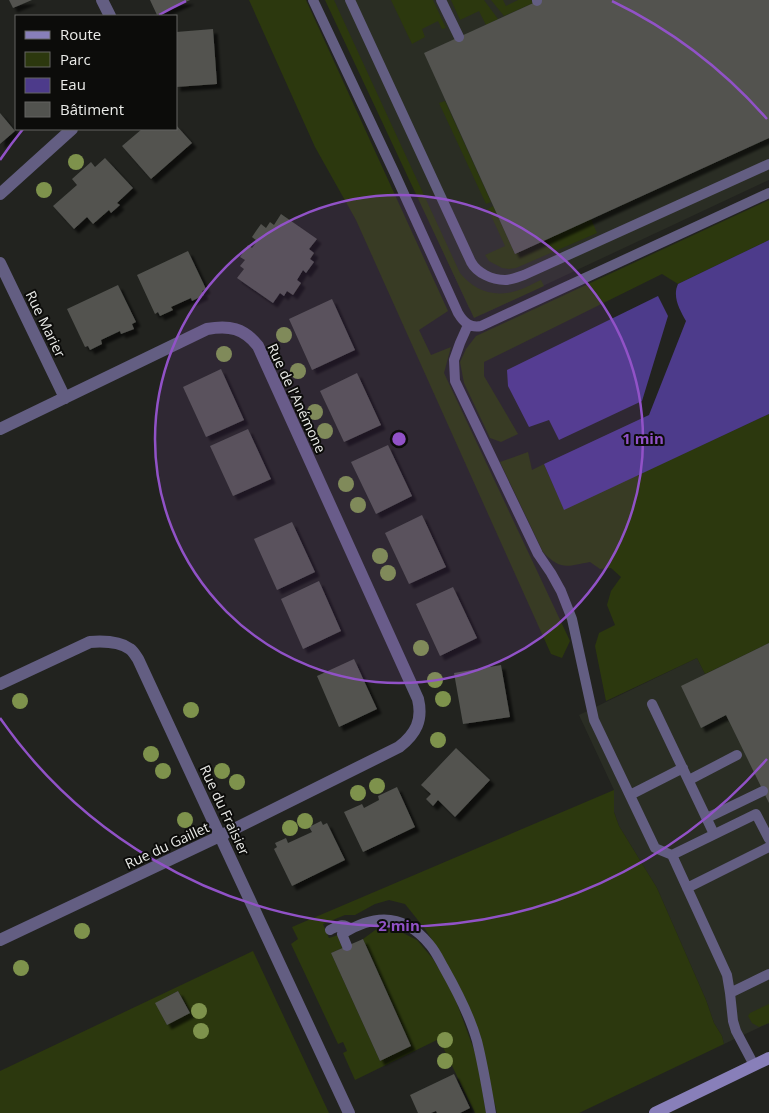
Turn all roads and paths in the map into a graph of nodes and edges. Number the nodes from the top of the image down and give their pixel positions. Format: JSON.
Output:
{"nodes":[{"id":1,"x":102,"y":0,"type":"edge"},
{"id":2,"x":314,"y":0,"type":"edge"},
{"id":3,"x":350,"y":0,"type":"edge"},
{"id":4,"x":441,"y":0,"type":"edge"},
{"id":5,"x":110,"y":15,"type":"edge"},
{"id":6,"x":459,"y":37,"type":"dead end"},
{"id":7,"x":71,"y":130,"type":"edge"},
{"id":8,"x":769,"y":164,"type":"edge"},
{"id":9,"x":769,"y":193,"type":"edge"},
{"id":10,"x":0,"y":194,"type":"edge"},
{"id":11,"x":0,"y":263,"type":"edge"},
{"id":12,"x":468,"y":325,"type":"junction"},
{"id":13,"x":65,"y":398,"type":"junction"},
{"id":14,"x":0,"y":429,"type":"edge"},
{"id":15,"x":0,"y":684,"type":"edge"},
{"id":16,"x":652,"y":704,"type":"dead end"},
{"id":17,"x":418,"y":725,"type":"joint"},
{"id":18,"x":737,"y":756,"type":"dead end"},
{"id":19,"x":683,"y":768,"type":"junction"},
{"id":20,"x":688,"y":780,"type":"junction"},
{"id":21,"x":763,"y":791,"type":"dead end"},
{"id":22,"x":630,"y":795,"type":"junction"},
{"id":23,"x":707,"y":818,"type":"junction"},
{"id":24,"x":714,"y":834,"type":"junction"},
{"id":25,"x":220,"y":836,"type":"junction"},
{"id":26,"x":769,"y":838,"type":"edge"},
{"id":27,"x":769,"y":847,"type":"edge"},
{"id":28,"x":672,"y":855,"type":"junction"},
{"id":29,"x":687,"y":888,"type":"junction"},
{"id":30,"x":350,"y":929,"type":"junction"},
{"id":31,"x":330,"y":930,"type":"dead end"},
{"id":32,"x":0,"y":940,"type":"edge"},
{"id":33,"x":347,"y":946,"type":"dead end"},
{"id":34,"x":769,"y":974,"type":"edge"},
{"id":35,"x":730,"y":993,"type":"junction"},
{"id":36,"x":769,"y":1058,"type":"edge"},
{"id":37,"x":754,"y":1065,"type":"junction"},
{"id":38,"x":350,"y":1113,"type":"edge"},
{"id":39,"x":491,"y":1113,"type":"edge"},
{"id":40,"x":655,"y":1113,"type":"edge"}],
"edges":[{"from":1,"to":5,"type":"street"},
{"from":2,"to":12,"type":"lane"},
{"from":3,"to":8,"type":"lane"},
{"from":4,"to":6,"type":"lane"},
{"from":7,"to":10,"type":"street"},
{"from":9,"to":12,"type":"lane"},
{"from":11,"to":13,"type":"street","name":"Rue Marier"},
{"from":12,"to":22,"type":"lane"},
{"from":13,"to":14,"type":"street","name":"Rue de l'Anémone"},
{"from":13,"to":17,"type":"street","name":"Rue de l'Anémone"},
{"from":15,"to":25,"type":"street","name":"Rue du Fraisier"},
{"from":16,"to":19,"type":"lane"},
{"from":17,"to":25,"type":"street","name":"Rue du Gaillet"},
{"from":18,"to":20,"type":"lane"},
{"from":19,"to":20,"type":"lane"},
{"from":19,"to":22,"type":"lane"},
{"from":20,"to":23,"type":"lane"},
{"from":21,"to":23,"type":"lane"},
{"from":22,"to":28,"type":"lane"},
{"from":23,"to":24,"type":"lane"},
{"from":24,"to":26,"type":"lane"},
{"from":24,"to":28,"type":"lane"},
{"from":25,"to":32,"type":"street","name":"Rue du Gaillet"},
{"from":25,"to":38,"type":"street","name":"Rue du Fraisier"},
{"from":27,"to":29,"type":"lane"},
{"from":28,"to":29,"type":"lane"},
{"from":29,"to":35,"type":"lane"},
{"from":30,"to":31,"type":"lane"},
{"from":30,"to":33,"type":"lane"},
{"from":30,"to":39,"type":"lane"},
{"from":34,"to":35,"type":"lane"},
{"from":35,"to":37,"type":"lane"},
{"from":36,"to":37,"type":"main road"},
{"from":37,"to":40,"type":"main road"}]}
